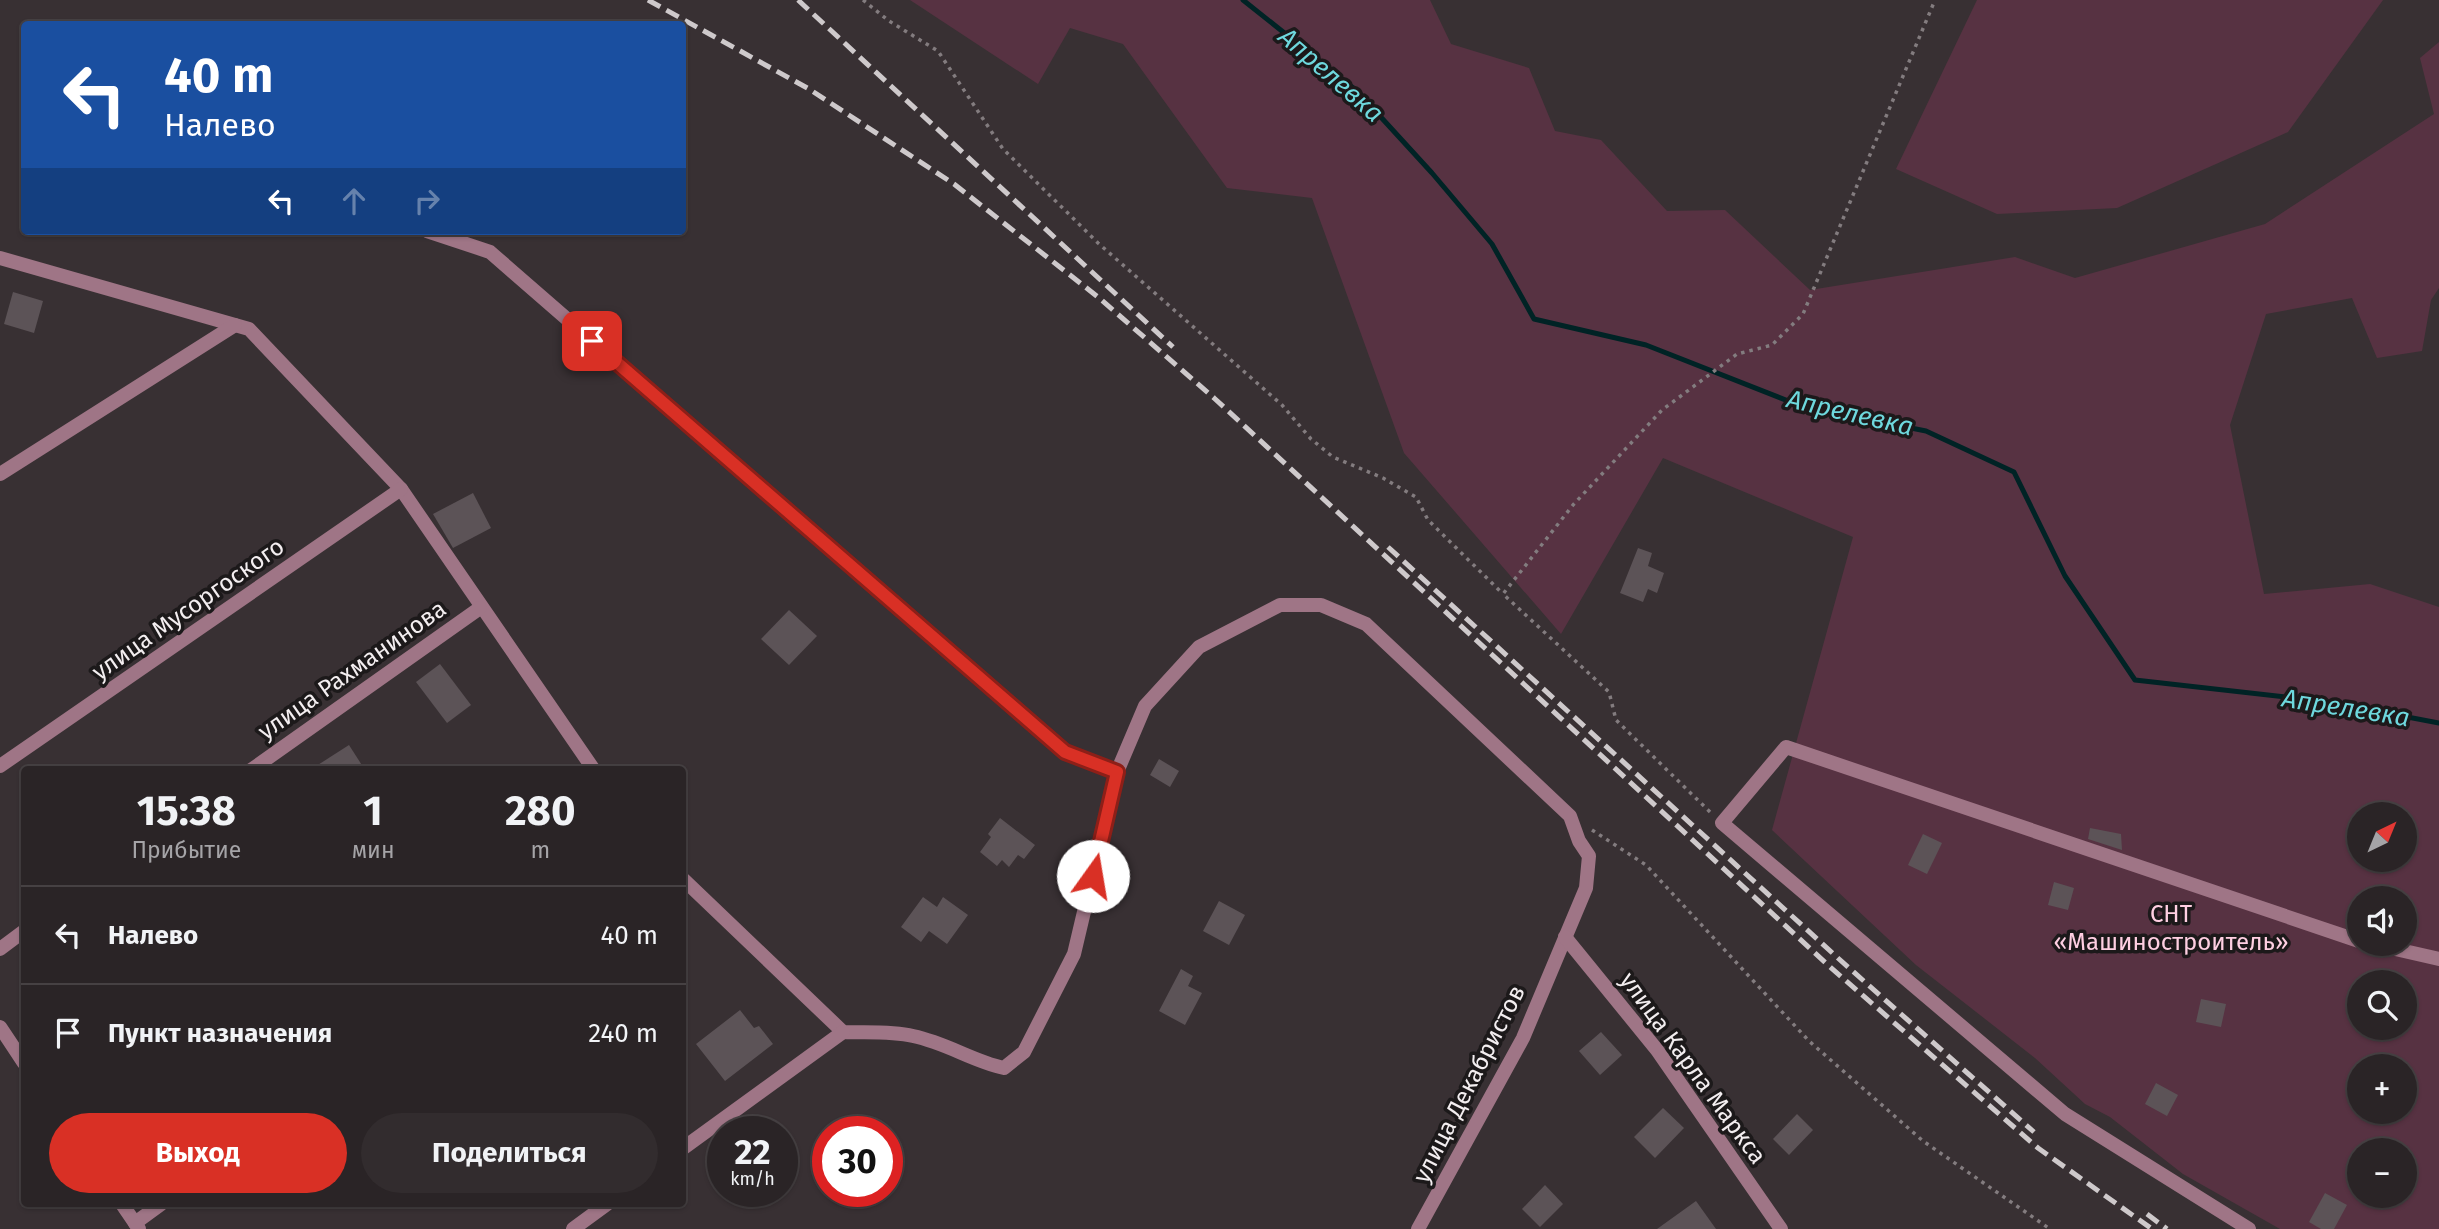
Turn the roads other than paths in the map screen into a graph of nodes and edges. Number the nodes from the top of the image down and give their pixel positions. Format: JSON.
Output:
{"nodes":[{"id":1,"x":439,"y":235,"type":"edge"},
{"id":2,"x":0,"y":258,"type":"edge"},
{"id":3,"x":235,"y":325,"type":"junction"},
{"id":4,"x":0,"y":474,"type":"edge"},
{"id":5,"x":401,"y":489,"type":"junction"},
{"id":6,"x":480,"y":608,"type":"junction"},
{"id":7,"x":0,"y":766,"type":"edge"},
{"id":8,"x":257,"y":766,"type":"edge"},
{"id":9,"x":591,"y":766,"type":"edge"},
{"id":10,"x":1117,"y":772,"type":"junction"},
{"id":11,"x":686,"y":882,"type":"edge"},
{"id":12,"x":21,"y":933,"type":"edge"},
{"id":13,"x":1566,"y":937,"type":"junction"},
{"id":14,"x":2347,"y":937,"type":"edge"},
{"id":15,"x":0,"y":948,"type":"edge"},
{"id":16,"x":2417,"y":954,"type":"edge"},
{"id":17,"x":2439,"y":959,"type":"edge"},
{"id":18,"x":0,"y":1027,"type":"edge"},
{"id":19,"x":843,"y":1032,"type":"junction"},
{"id":20,"x":21,"y":1058,"type":"edge"},
{"id":21,"x":686,"y":1146,"type":"edge"},
{"id":22,"x":124,"y":1207,"type":"edge"},
{"id":23,"x":158,"y":1207,"type":"edge"},
{"id":24,"x":603,"y":1207,"type":"edge"},
{"id":25,"x":137,"y":1226,"type":"edge"},
{"id":26,"x":573,"y":1229,"type":"edge"},
{"id":27,"x":1418,"y":1229,"type":"edge"},
{"id":28,"x":1781,"y":1229,"type":"edge"},
{"id":29,"x":2249,"y":1229,"type":"edge"}],
"edges":[{"from":1,"to":10,"type":"street"},
{"from":2,"to":3,"type":"street"},
{"from":3,"to":4,"type":"street"},
{"from":3,"to":5,"type":"street"},
{"from":5,"to":6,"type":"street"},
{"from":5,"to":7,"type":"street","name":"улица Мусоргоского"},
{"from":6,"to":8,"type":"street","name":"улица Рахманинова"},
{"from":6,"to":9,"type":"street"},
{"from":10,"to":13,"type":"street","name":"улица Декабристов"},
{"from":10,"to":19,"type":"street"},
{"from":11,"to":19,"type":"street"},
{"from":12,"to":15,"type":"street"},
{"from":13,"to":27,"type":"street","name":"улица Декабристов"},
{"from":13,"to":28,"type":"street","name":"улица Карла Маркса"},
{"from":14,"to":29,"type":"street"},
{"from":16,"to":17,"type":"street"},
{"from":18,"to":20,"type":"street"},
{"from":19,"to":21,"type":"street"},
{"from":22,"to":25,"type":"street"},
{"from":23,"to":25,"type":"street"},
{"from":24,"to":26,"type":"street"}]}
